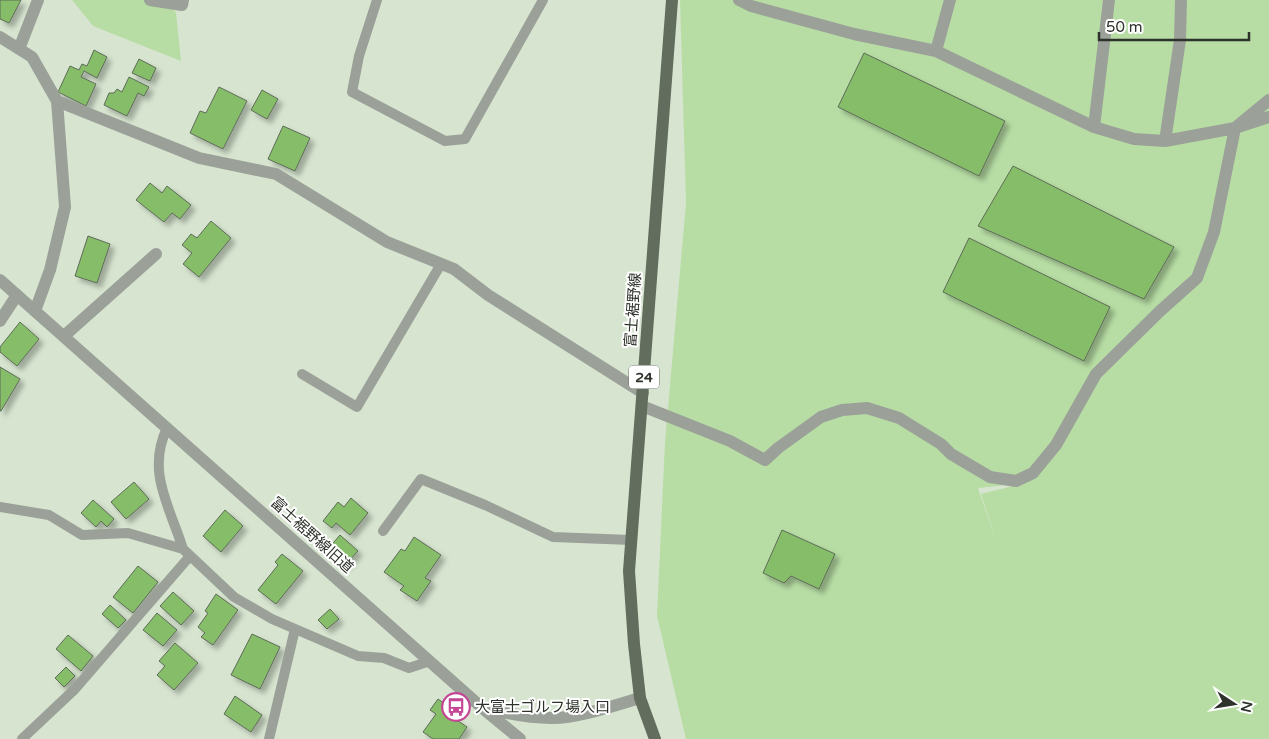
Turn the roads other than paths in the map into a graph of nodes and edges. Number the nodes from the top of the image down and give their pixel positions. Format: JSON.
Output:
{"nodes":[{"id":1,"x":38,"y":0,"type":"edge"},
{"id":2,"x":150,"y":0,"type":"edge"},
{"id":3,"x":183,"y":0,"type":"edge"},
{"id":4,"x":377,"y":0,"type":"edge"},
{"id":5,"x":543,"y":0,"type":"edge"},
{"id":6,"x":739,"y":0,"type":"edge"},
{"id":7,"x":950,"y":0,"type":"edge"},
{"id":8,"x":1109,"y":0,"type":"edge"},
{"id":9,"x":1181,"y":0,"type":"edge"},
{"id":10,"x":672,"y":6,"type":"edge"},
{"id":11,"x":0,"y":37,"type":"edge"},
{"id":12,"x":19,"y":49,"type":"junction"},
{"id":13,"x":936,"y":51,"type":"junction"},
{"id":14,"x":1269,"y":100,"type":"edge"},
{"id":15,"x":57,"y":101,"type":"junction"},
{"id":16,"x":1269,"y":118,"type":"edge"},
{"id":17,"x":1094,"y":126,"type":"junction"},
{"id":18,"x":1235,"y":128,"type":"junction"},
{"id":19,"x":1165,"y":140,"type":"junction"},
{"id":20,"x":156,"y":254,"type":"dead end"},
{"id":21,"x":441,"y":264,"type":"junction"},
{"id":22,"x":0,"y":280,"type":"edge"},
{"id":23,"x":17,"y":295,"type":"junction"},
{"id":24,"x":35,"y":311,"type":"junction"},
{"id":25,"x":0,"y":321,"type":"edge"},
{"id":26,"x":64,"y":336,"type":"junction"},
{"id":27,"x":302,"y":374,"type":"dead end"},
{"id":28,"x":642,"y":399,"type":"junction"},
{"id":29,"x":167,"y":428,"type":"junction"},
{"id":30,"x":0,"y":507,"type":"edge"},
{"id":31,"x":383,"y":531,"type":"dead end"},
{"id":32,"x":631,"y":540,"type":"junction"},
{"id":33,"x":186,"y":553,"type":"junction"},
{"id":34,"x":296,"y":630,"type":"junction"},
{"id":35,"x":430,"y":661,"type":"junction"},
{"id":36,"x":640,"y":698,"type":"junction"},
{"id":37,"x":480,"y":706,"type":"junction"},
{"id":38,"x":22,"y":739,"type":"edge"},
{"id":39,"x":269,"y":739,"type":"edge"},
{"id":40,"x":520,"y":739,"type":"edge"},
{"id":41,"x":655,"y":739,"type":"edge"}],
"edges":[{"from":1,"to":12,"type":"street"},
{"from":2,"to":3,"type":"street"},
{"from":4,"to":5,"type":"lane"},
{"from":6,"to":13,"type":"street"},
{"from":7,"to":13,"type":"street"},
{"from":8,"to":17,"type":"street"},
{"from":9,"to":19,"type":"street"},
{"from":10,"to":28,"type":"main road","name":"富士裾野線","number":"24"},
{"from":11,"to":12,"type":"street"},
{"from":12,"to":15,"type":"street"},
{"from":13,"to":17,"type":"street"},
{"from":14,"to":18,"type":"street"},
{"from":15,"to":21,"type":"street"},
{"from":15,"to":24,"type":"street"},
{"from":16,"to":18,"type":"street"},
{"from":17,"to":19,"type":"street"},
{"from":18,"to":19,"type":"street"},
{"from":18,"to":28,"type":"street"},
{"from":20,"to":26,"type":"street"},
{"from":21,"to":27,"type":"lane"},
{"from":21,"to":28,"type":"street"},
{"from":22,"to":23,"type":"street","name":"富士裾野線旧道"},
{"from":23,"to":24,"type":"street","name":"富士裾野線旧道"},
{"from":23,"to":25,"type":"street"},
{"from":24,"to":26,"type":"street","name":"富士裾野線旧道"},
{"from":26,"to":29,"type":"street","name":"富士裾野線旧道"},
{"from":28,"to":32,"type":"main road","name":"富士裾野線","number":"24"},
{"from":29,"to":33,"type":"lane"},
{"from":29,"to":35,"type":"street","name":"富士裾野線旧道"},
{"from":30,"to":33,"type":"lane"},
{"from":31,"to":32,"type":"lane"},
{"from":32,"to":36,"type":"main road","name":"富士裾野線","number":"24"},
{"from":33,"to":34,"type":"lane"},
{"from":33,"to":38,"type":"lane"},
{"from":34,"to":35,"type":"lane"},
{"from":34,"to":39,"type":"lane"},
{"from":35,"to":37,"type":"street","name":"富士裾野線旧道"},
{"from":36,"to":37,"type":"street","name":"富士裾野線旧道"},
{"from":36,"to":41,"type":"main road","name":"富士裾野線","number":"24"},
{"from":37,"to":40,"type":"street"}]}
